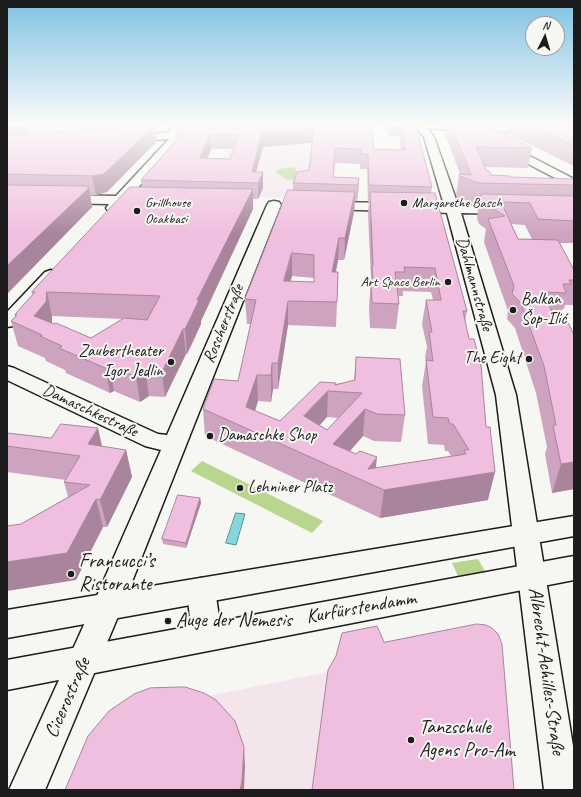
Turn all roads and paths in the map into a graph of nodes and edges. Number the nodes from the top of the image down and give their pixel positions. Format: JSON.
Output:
{"nodes":[{"id":1,"x":156,"y":160,"type":"edge"},
{"id":2,"x":437,"y":160,"type":"edge"},
{"id":3,"x":540,"y":160,"type":"edge"},
{"id":4,"x":568,"y":174,"type":"edge"},
{"id":5,"x":574,"y":184,"type":"edge"},
{"id":6,"x":7,"y":198,"type":"edge"},
{"id":7,"x":120,"y":200,"type":"junction"},
{"id":8,"x":160,"y":202,"type":"edge"},
{"id":9,"x":260,"y":204,"type":"dead end"},
{"id":10,"x":317,"y":206,"type":"edge"},
{"id":11,"x":412,"y":208,"type":"edge"},
{"id":12,"x":426,"y":208,"type":"edge"},
{"id":13,"x":452,"y":209,"type":"junction"},
{"id":14,"x":517,"y":210,"type":"edge"},
{"id":15,"x":102,"y":220,"type":"edge"},
{"id":16,"x":59,"y":267,"type":"edge"},
{"id":17,"x":7,"y":322,"type":"edge"},
{"id":18,"x":7,"y":372,"type":"edge"},
{"id":19,"x":175,"y":444,"type":"junction"},
{"id":20,"x":574,"y":526,"type":"edge"},
{"id":21,"x":526,"y":534,"type":"junction"},
{"id":22,"x":574,"y":568,"type":"edge"},
{"id":23,"x":532,"y":575,"type":"junction"},
{"id":24,"x":201,"y":590,"type":"junction"},
{"id":25,"x":107,"y":606,"type":"junction"},
{"id":26,"x":7,"y":624,"type":"edge"},
{"id":27,"x":207,"y":637,"type":"junction"},
{"id":28,"x":84,"y":662,"type":"junction"},
{"id":29,"x":7,"y":675,"type":"edge"},
{"id":30,"x":27,"y":790,"type":"edge"},
{"id":31,"x":562,"y":790,"type":"edge"}],
"edges":[{"from":1,"to":7,"type":"street"},
{"from":2,"to":13,"type":"street","name":"Dahlmannstraße"},
{"from":3,"to":4,"type":"main road"},
{"from":4,"to":5,"type":"main road"},
{"from":6,"to":7,"type":"street"},
{"from":7,"to":8,"type":"street"},
{"from":7,"to":15,"type":"street"},
{"from":9,"to":19,"type":"street","name":"Roscherstraße"},
{"from":10,"to":11,"type":"street"},
{"from":12,"to":13,"type":"street"},
{"from":13,"to":14,"type":"street"},
{"from":13,"to":21,"type":"street","name":"Dahlmannstraße"},
{"from":16,"to":17,"type":"street"},
{"from":18,"to":19,"type":"street","name":"Damaschkestraße"},
{"from":19,"to":25,"type":"street"},
{"from":20,"to":21,"type":"main road"},
{"from":21,"to":23,"type":"street","name":"Dahlmannstraße"},
{"from":21,"to":24,"type":"main road"},
{"from":22,"to":23,"type":"main road","name":"Kurfürstendamm"},
{"from":23,"to":27,"type":"main road","name":"Kurfürstendamm"},
{"from":23,"to":31,"type":"street","name":"Albrecht-Achilles-Straße"},
{"from":24,"to":25,"type":"main road"},
{"from":24,"to":27,"type":"street"},
{"from":25,"to":26,"type":"main road"},
{"from":25,"to":28,"type":"street","name":"Cicerostraße"},
{"from":27,"to":28,"type":"main road","name":"Kurfürstendamm"},
{"from":28,"to":29,"type":"main road","name":"Kurfürstendamm"},
{"from":28,"to":30,"type":"street","name":"Cicerostraße"}]}
